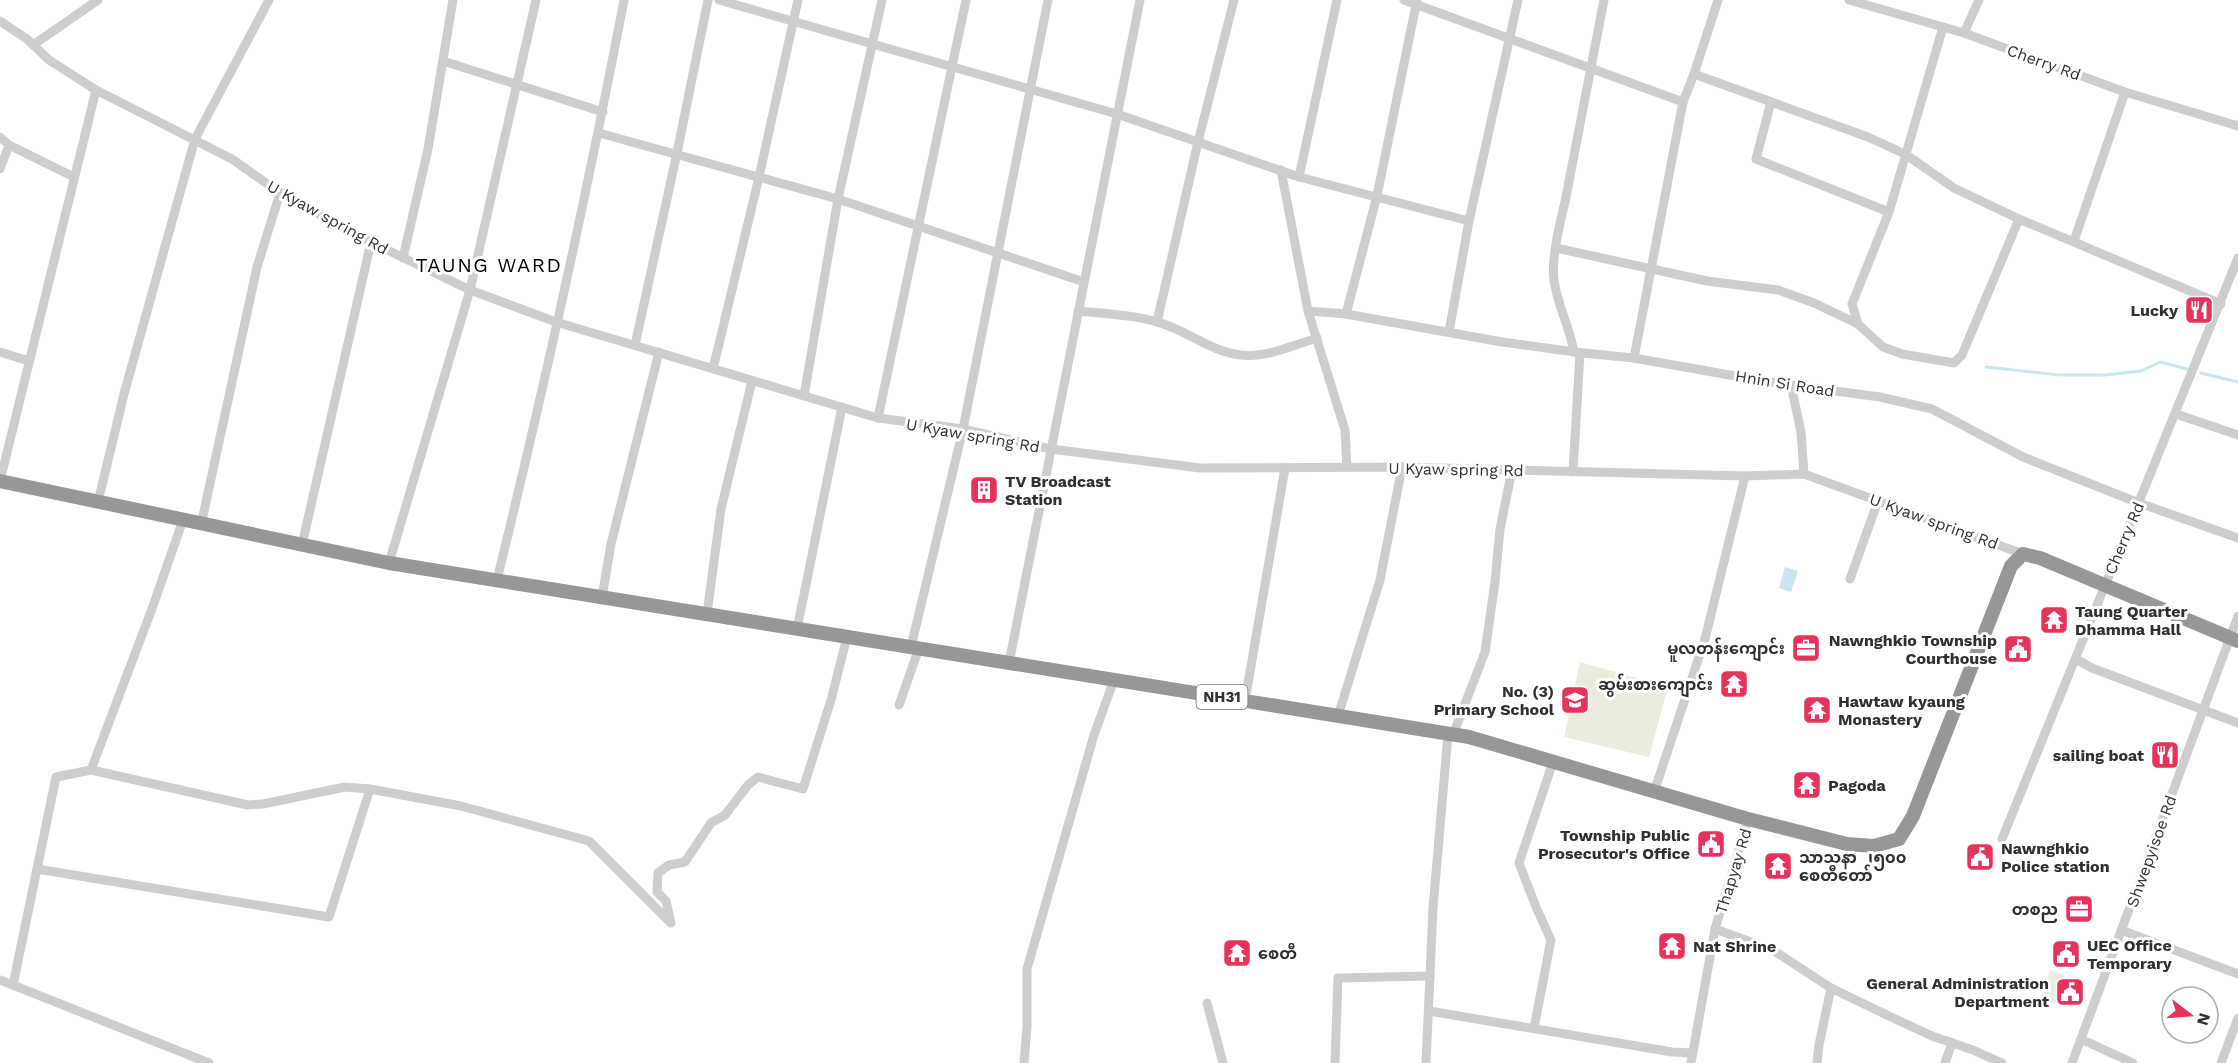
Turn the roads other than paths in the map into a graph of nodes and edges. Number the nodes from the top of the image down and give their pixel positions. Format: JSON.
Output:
{"nodes":[{"id":1,"x":98,"y":0,"type":"edge"},
{"id":2,"x":269,"y":0,"type":"edge"},
{"id":3,"x":453,"y":0,"type":"edge"},
{"id":4,"x":536,"y":0,"type":"edge"},
{"id":5,"x":624,"y":0,"type":"edge"},
{"id":6,"x":708,"y":0,"type":"edge"},
{"id":7,"x":719,"y":0,"type":"edge"},
{"id":8,"x":798,"y":0,"type":"edge"},
{"id":9,"x":882,"y":0,"type":"edge"},
{"id":10,"x":966,"y":0,"type":"edge"},
{"id":11,"x":1048,"y":0,"type":"edge"},
{"id":12,"x":1140,"y":0,"type":"edge"},
{"id":13,"x":1234,"y":0,"type":"edge"},
{"id":14,"x":1337,"y":0,"type":"edge"},
{"id":15,"x":1404,"y":0,"type":"edge"},
{"id":16,"x":1518,"y":0,"type":"edge"},
{"id":17,"x":1604,"y":0,"type":"edge"},
{"id":18,"x":1718,"y":0,"type":"edge"},
{"id":19,"x":1849,"y":0,"type":"edge"},
{"id":20,"x":1979,"y":0,"type":"edge"},
{"id":21,"x":1417,"y":2,"type":"edge"},
{"id":22,"x":0,"y":21,"type":"edge"},
{"id":23,"x":794,"y":21,"type":"junction"},
{"id":24,"x":1943,"y":27,"type":"junction"},
{"id":25,"x":1964,"y":33,"type":"junction"},
{"id":26,"x":1508,"y":38,"type":"junction"},
{"id":27,"x":872,"y":44,"type":"junction"},
{"id":28,"x":33,"y":45,"type":"junction"},
{"id":29,"x":443,"y":61,"type":"junction"},
{"id":30,"x":950,"y":67,"type":"junction"},
{"id":31,"x":1591,"y":68,"type":"junction"},
{"id":32,"x":1694,"y":74,"type":"junction"},
{"id":33,"x":517,"y":85,"type":"junction"},
{"id":34,"x":1029,"y":89,"type":"junction"},
{"id":35,"x":96,"y":90,"type":"junction"},
{"id":36,"x":2125,"y":92,"type":"junction"},
{"id":37,"x":1683,"y":102,"type":"junction"},
{"id":38,"x":1771,"y":102,"type":"junction"},
{"id":39,"x":603,"y":112,"type":"junction"},
{"id":40,"x":1117,"y":114,"type":"junction"},
{"id":41,"x":2238,"y":126,"type":"edge"},
{"id":42,"x":599,"y":133,"type":"junction"},
{"id":43,"x":0,"y":137,"type":"edge"},
{"id":44,"x":195,"y":139,"type":"junction"},
{"id":45,"x":1198,"y":142,"type":"junction"},
{"id":46,"x":9,"y":145,"type":"junction"},
{"id":47,"x":677,"y":153,"type":"junction"},
{"id":48,"x":1905,"y":153,"type":"junction"},
{"id":49,"x":0,"y":169,"type":"edge"},
{"id":50,"x":1281,"y":170,"type":"junction"},
{"id":51,"x":74,"y":177,"type":"junction"},
{"id":52,"x":759,"y":177,"type":"junction"},
{"id":53,"x":1299,"y":177,"type":"junction"},
{"id":54,"x":280,"y":193,"type":"junction"},
{"id":55,"x":1377,"y":196,"type":"junction"},
{"id":56,"x":838,"y":199,"type":"junction"},
{"id":57,"x":1889,"y":212,"type":"junction"},
{"id":58,"x":2019,"y":219,"type":"junction"},
{"id":59,"x":1469,"y":220,"type":"junction"},
{"id":60,"x":918,"y":225,"type":"junction"},
{"id":61,"x":2074,"y":241,"type":"junction"},
{"id":62,"x":371,"y":242,"type":"junction"},
{"id":63,"x":1556,"y":248,"type":"junction"},
{"id":64,"x":997,"y":251,"type":"junction"},
{"id":65,"x":403,"y":258,"type":"junction"},
{"id":66,"x":2238,"y":258,"type":"edge"},
{"id":67,"x":1651,"y":270,"type":"junction"},
{"id":68,"x":1084,"y":282,"type":"junction"},
{"id":69,"x":470,"y":290,"type":"junction"},
{"id":70,"x":2221,"y":304,"type":"junction"},
{"id":71,"x":1078,"y":311,"type":"junction"},
{"id":72,"x":1308,"y":311,"type":"junction"},
{"id":73,"x":1346,"y":314,"type":"junction"},
{"id":74,"x":556,"y":322,"type":"junction"},
{"id":75,"x":1157,"y":322,"type":"junction"},
{"id":76,"x":1858,"y":324,"type":"junction"},
{"id":77,"x":1449,"y":332,"type":"junction"},
{"id":78,"x":1317,"y":338,"type":"junction"},
{"id":79,"x":635,"y":345,"type":"junction"},
{"id":80,"x":0,"y":352,"type":"edge"},
{"id":81,"x":659,"y":352,"type":"junction"},
{"id":82,"x":1577,"y":352,"type":"junction"},
{"id":83,"x":1634,"y":358,"type":"junction"},
{"id":84,"x":29,"y":361,"type":"junction"},
{"id":85,"x":713,"y":369,"type":"junction"},
{"id":86,"x":752,"y":381,"type":"junction"},
{"id":87,"x":1791,"y":385,"type":"junction"},
{"id":88,"x":804,"y":396,"type":"junction"},
{"id":89,"x":842,"y":407,"type":"junction"},
{"id":90,"x":2176,"y":414,"type":"junction"},
{"id":91,"x":878,"y":418,"type":"junction"},
{"id":92,"x":963,"y":429,"type":"junction"},
{"id":93,"x":2238,"y":435,"type":"edge"},
{"id":94,"x":1051,"y":449,"type":"junction"},
{"id":95,"x":1347,"y":467,"type":"junction"},
{"id":96,"x":1402,"y":467,"type":"junction"},
{"id":97,"x":1285,"y":468,"type":"junction"},
{"id":98,"x":1512,"y":470,"type":"junction"},
{"id":99,"x":1573,"y":472,"type":"junction"},
{"id":100,"x":1804,"y":474,"type":"junction"},
{"id":101,"x":1745,"y":476,"type":"junction"},
{"id":102,"x":0,"y":481,"type":"edge"},
{"id":103,"x":1878,"y":501,"type":"junction"},
{"id":104,"x":98,"y":502,"type":"junction"},
{"id":105,"x":2139,"y":503,"type":"junction"},
{"id":106,"x":183,"y":520,"type":"junction"},
{"id":107,"x":201,"y":525,"type":"junction"},
{"id":108,"x":2238,"y":538,"type":"edge"},
{"id":109,"x":302,"y":545,"type":"junction"},
{"id":110,"x":2023,"y":554,"type":"junction"},
{"id":111,"x":388,"y":562,"type":"junction"},
{"id":112,"x":1850,"y":579,"type":"dead end"},
{"id":113,"x":497,"y":580,"type":"junction"},
{"id":114,"x":2104,"y":585,"type":"junction"},
{"id":115,"x":602,"y":597,"type":"junction"},
{"id":116,"x":707,"y":614,"type":"junction"},
{"id":117,"x":2238,"y":616,"type":"edge"},
{"id":118,"x":797,"y":629,"type":"junction"},
{"id":119,"x":847,"y":637,"type":"junction"},
{"id":120,"x":2233,"y":640,"type":"edge"},
{"id":121,"x":915,"y":648,"type":"junction"},
{"id":122,"x":2076,"y":659,"type":"junction"},
{"id":123,"x":1009,"y":663,"type":"junction"},
{"id":124,"x":1114,"y":680,"type":"junction"},
{"id":125,"x":1245,"y":701,"type":"junction"},
{"id":126,"x":899,"y":705,"type":"dead end"},
{"id":127,"x":2203,"y":709,"type":"junction"},
{"id":128,"x":1338,"y":716,"type":"junction"},
{"id":129,"x":2238,"y":723,"type":"edge"},
{"id":130,"x":1450,"y":734,"type":"junction"},
{"id":131,"x":1553,"y":762,"type":"junction"},
{"id":132,"x":91,"y":770,"type":"junction"},
{"id":133,"x":370,"y":789,"type":"junction"},
{"id":134,"x":1654,"y":792,"type":"junction"},
{"id":135,"x":1748,"y":819,"type":"junction"},
{"id":136,"x":2002,"y":838,"type":"dead end"},
{"id":137,"x":36,"y":869,"type":"junction"},
{"id":138,"x":1715,"y":929,"type":"junction"},
{"id":139,"x":2121,"y":930,"type":"junction"},
{"id":140,"x":2238,"y":975,"type":"edge"},
{"id":141,"x":1430,"y":976,"type":"junction"},
{"id":142,"x":0,"y":980,"type":"edge"},
{"id":143,"x":13,"y":985,"type":"junction"},
{"id":144,"x":1831,"y":988,"type":"junction"},
{"id":145,"x":1207,"y":1003,"type":"dead end"},
{"id":146,"x":1429,"y":1011,"type":"junction"},
{"id":147,"x":2238,"y":1018,"type":"edge"},
{"id":148,"x":1534,"y":1028,"type":"junction"},
{"id":149,"x":2081,"y":1039,"type":"junction"},
{"id":150,"x":1952,"y":1043,"type":"junction"},
{"id":151,"x":1692,"y":1053,"type":"junction"},
{"id":152,"x":209,"y":1063,"type":"edge"},
{"id":153,"x":1024,"y":1063,"type":"edge"},
{"id":154,"x":1223,"y":1063,"type":"edge"},
{"id":155,"x":1335,"y":1063,"type":"edge"},
{"id":156,"x":1426,"y":1063,"type":"edge"},
{"id":157,"x":1691,"y":1063,"type":"edge"},
{"id":158,"x":1817,"y":1063,"type":"edge"},
{"id":159,"x":1945,"y":1063,"type":"edge"},
{"id":160,"x":2002,"y":1063,"type":"edge"},
{"id":161,"x":2072,"y":1063,"type":"edge"},
{"id":162,"x":2133,"y":1063,"type":"edge"},
{"id":163,"x":2221,"y":1063,"type":"edge"}],
"edges":[{"from":1,"to":28,"type":"street"},
{"from":2,"to":44,"type":"street"},
{"from":3,"to":29,"type":"street"},
{"from":4,"to":33,"type":"street"},
{"from":5,"to":39,"type":"street"},
{"from":6,"to":47,"type":"street"},
{"from":7,"to":23,"type":"street"},
{"from":8,"to":23,"type":"street"},
{"from":9,"to":27,"type":"street"},
{"from":10,"to":30,"type":"street"},
{"from":11,"to":34,"type":"street"},
{"from":12,"to":40,"type":"street"},
{"from":13,"to":45,"type":"street"},
{"from":14,"to":53,"type":"street"},
{"from":15,"to":21,"type":"street"},
{"from":16,"to":26,"type":"street"},
{"from":17,"to":31,"type":"street"},
{"from":18,"to":32,"type":"street"},
{"from":19,"to":24,"type":"street","name":"Cherry Rd"},
{"from":20,"to":25,"type":"street"},
{"from":21,"to":26,"type":"street"},
{"from":21,"to":55,"type":"street"},
{"from":22,"to":28,"type":"street","name":"U Kyaw spring Rd"},
{"from":23,"to":27,"type":"street"},
{"from":23,"to":52,"type":"street"},
{"from":24,"to":25,"type":"street","name":"Cherry Rd"},
{"from":24,"to":48,"type":"street"},
{"from":25,"to":36,"type":"street","name":"Cherry Rd"},
{"from":26,"to":31,"type":"street"},
{"from":26,"to":59,"type":"street"},
{"from":27,"to":30,"type":"street"},
{"from":27,"to":56,"type":"street"},
{"from":28,"to":35,"type":"street","name":"U Kyaw spring Rd"},
{"from":29,"to":33,"type":"street"},
{"from":29,"to":65,"type":"street"},
{"from":30,"to":34,"type":"street"},
{"from":30,"to":60,"type":"street"},
{"from":31,"to":37,"type":"street"},
{"from":31,"to":63,"type":"street"},
{"from":32,"to":37,"type":"street"},
{"from":32,"to":38,"type":"street"},
{"from":33,"to":39,"type":"street"},
{"from":33,"to":69,"type":"street"},
{"from":34,"to":40,"type":"street"},
{"from":34,"to":64,"type":"street"},
{"from":35,"to":44,"type":"street","name":"U Kyaw spring Rd"},
{"from":35,"to":51,"type":"street"},
{"from":36,"to":41,"type":"street","name":"Cherry Rd"},
{"from":36,"to":61,"type":"street"},
{"from":37,"to":67,"type":"street"},
{"from":38,"to":48,"type":"street"},
{"from":38,"to":57,"type":"street"},
{"from":39,"to":42,"type":"street"},
{"from":40,"to":45,"type":"street"},
{"from":40,"to":68,"type":"street"},
{"from":42,"to":47,"type":"street"},
{"from":42,"to":74,"type":"street"},
{"from":43,"to":46,"type":"street"},
{"from":44,"to":54,"type":"street","name":"U Kyaw spring Rd"},
{"from":44,"to":104,"type":"street"},
{"from":45,"to":50,"type":"street"},
{"from":45,"to":75,"type":"street"},
{"from":46,"to":49,"type":"street"},
{"from":46,"to":51,"type":"street"},
{"from":47,"to":52,"type":"street"},
{"from":47,"to":79,"type":"street"},
{"from":48,"to":57,"type":"street"},
{"from":48,"to":58,"type":"street"},
{"from":50,"to":53,"type":"street"},
{"from":50,"to":72,"type":"street"},
{"from":51,"to":84,"type":"street"},
{"from":52,"to":56,"type":"street"},
{"from":52,"to":85,"type":"street"},
{"from":53,"to":55,"type":"street"},
{"from":54,"to":62,"type":"street","name":"U Kyaw spring Rd"},
{"from":54,"to":107,"type":"street"},
{"from":55,"to":59,"type":"street"},
{"from":55,"to":73,"type":"street"},
{"from":56,"to":60,"type":"street"},
{"from":56,"to":88,"type":"street"},
{"from":57,"to":76,"type":"street"},
{"from":58,"to":61,"type":"street"},
{"from":58,"to":76,"type":"street"},
{"from":59,"to":77,"type":"street"},
{"from":60,"to":64,"type":"street"},
{"from":60,"to":91,"type":"street"},
{"from":61,"to":70,"type":"street"},
{"from":62,"to":65,"type":"street","name":"U Kyaw spring Rd"},
{"from":62,"to":109,"type":"street"},
{"from":63,"to":67,"type":"street"},
{"from":63,"to":82,"type":"street"},
{"from":64,"to":68,"type":"street"},
{"from":64,"to":92,"type":"street"},
{"from":65,"to":69,"type":"street","name":"U Kyaw spring Rd"},
{"from":66,"to":70,"type":"street","name":"Cherry Rd"},
{"from":67,"to":76,"type":"street"},
{"from":67,"to":83,"type":"street"},
{"from":68,"to":71,"type":"street"},
{"from":69,"to":74,"type":"street","name":"U Kyaw spring Rd"},
{"from":69,"to":111,"type":"street"},
{"from":70,"to":90,"type":"street","name":"Cherry Rd"},
{"from":71,"to":75,"type":"street"},
{"from":71,"to":94,"type":"street"},
{"from":72,"to":73,"type":"street","name":"Hnin Si Road"},
{"from":72,"to":78,"type":"street"},
{"from":73,"to":77,"type":"street","name":"Hnin Si Road"},
{"from":74,"to":79,"type":"street","name":"U Kyaw spring Rd"},
{"from":74,"to":113,"type":"street"},
{"from":75,"to":78,"type":"street"},
{"from":77,"to":82,"type":"street","name":"Hnin Si Road"},
{"from":78,"to":95,"type":"street"},
{"from":79,"to":81,"type":"street","name":"U Kyaw spring Rd"},
{"from":80,"to":84,"type":"street"},
{"from":81,"to":85,"type":"street","name":"U Kyaw spring Rd"},
{"from":81,"to":115,"type":"street"},
{"from":82,"to":83,"type":"street","name":"Hnin Si Road"},
{"from":82,"to":99,"type":"street"},
{"from":83,"to":87,"type":"street","name":"Hnin Si Road"},
{"from":84,"to":102,"type":"street"},
{"from":85,"to":86,"type":"street","name":"U Kyaw spring Rd"},
{"from":86,"to":88,"type":"street","name":"U Kyaw spring Rd"},
{"from":86,"to":116,"type":"street"},
{"from":87,"to":100,"type":"street"},
{"from":87,"to":105,"type":"street","name":"Hnin Si Road"},
{"from":88,"to":89,"type":"street","name":"U Kyaw spring Rd"},
{"from":89,"to":91,"type":"street","name":"U Kyaw spring Rd"},
{"from":89,"to":118,"type":"street"},
{"from":90,"to":93,"type":"street"},
{"from":90,"to":105,"type":"street","name":"Cherry Rd"},
{"from":91,"to":92,"type":"street","name":"U Kyaw spring Rd"},
{"from":92,"to":94,"type":"street","name":"U Kyaw spring Rd"},
{"from":92,"to":121,"type":"street"},
{"from":94,"to":97,"type":"street","name":"U Kyaw spring Rd"},
{"from":94,"to":123,"type":"street"},
{"from":95,"to":96,"type":"street","name":"U Kyaw spring Rd"},
{"from":95,"to":97,"type":"street","name":"U Kyaw spring Rd"},
{"from":96,"to":98,"type":"street","name":"U Kyaw spring Rd"},
{"from":96,"to":128,"type":"street"},
{"from":97,"to":125,"type":"street"},
{"from":98,"to":99,"type":"street","name":"U Kyaw spring Rd"},
{"from":98,"to":130,"type":"street"},
{"from":99,"to":101,"type":"street","name":"U Kyaw spring Rd"},
{"from":100,"to":101,"type":"street","name":"U Kyaw spring Rd"},
{"from":100,"to":103,"type":"street","name":"U Kyaw spring Rd"},
{"from":101,"to":134,"type":"street"},
{"from":102,"to":104,"type":"highway","number":"NH31"},
{"from":103,"to":110,"type":"street","name":"U Kyaw spring Rd"},
{"from":103,"to":112,"type":"street"},
{"from":104,"to":106,"type":"highway","number":"NH31"},
{"from":105,"to":108,"type":"street","name":"Hnin Si Road"},
{"from":105,"to":114,"type":"street","name":"Cherry Rd"},
{"from":106,"to":107,"type":"highway","number":"NH31"},
{"from":106,"to":132,"type":"street"},
{"from":107,"to":109,"type":"highway","number":"NH31"},
{"from":109,"to":111,"type":"highway","number":"NH31"},
{"from":110,"to":114,"type":"highway"},
{"from":110,"to":135,"type":"highway","number":"NH31"},
{"from":111,"to":113,"type":"highway","number":"NH31"},
{"from":113,"to":115,"type":"highway","number":"NH31"},
{"from":114,"to":120,"type":"highway"},
{"from":114,"to":122,"type":"street","name":"Cherry Rd"},
{"from":115,"to":116,"type":"highway","number":"NH31"},
{"from":116,"to":118,"type":"highway","number":"NH31"},
{"from":117,"to":120,"type":"street","name":"Shwepyisoe Rd"},
{"from":118,"to":119,"type":"highway","number":"NH31"},
{"from":119,"to":121,"type":"highway","number":"NH31"},
{"from":119,"to":133,"type":"street"},
{"from":120,"to":127,"type":"street","name":"Shwepyisoe Rd"},
{"from":121,"to":123,"type":"highway","number":"NH31"},
{"from":121,"to":126,"type":"street"},
{"from":122,"to":127,"type":"street"},
{"from":122,"to":136,"type":"street","name":"Cherry Rd"},
{"from":123,"to":124,"type":"highway","number":"NH31"},
{"from":124,"to":125,"type":"highway","number":"NH31"},
{"from":124,"to":153,"type":"street"},
{"from":125,"to":128,"type":"highway","number":"NH31"},
{"from":127,"to":129,"type":"street"},
{"from":127,"to":139,"type":"street","name":"Shwepyisoe Rd"},
{"from":128,"to":130,"type":"highway","number":"NH31"},
{"from":130,"to":131,"type":"highway","number":"NH31"},
{"from":130,"to":141,"type":"street"},
{"from":131,"to":134,"type":"highway","number":"NH31"},
{"from":131,"to":148,"type":"street"},
{"from":132,"to":133,"type":"street"},
{"from":132,"to":137,"type":"street"},
{"from":133,"to":137,"type":"street"},
{"from":134,"to":135,"type":"highway","number":"NH31"},
{"from":135,"to":138,"type":"street","name":"Thapyay Rd"},
{"from":137,"to":143,"type":"street"},
{"from":138,"to":144,"type":"street"},
{"from":138,"to":151,"type":"street","name":"Thapyay Rd"},
{"from":139,"to":140,"type":"street"},
{"from":139,"to":149,"type":"street","name":"Shwepyisoe Rd"},
{"from":141,"to":146,"type":"street"},
{"from":141,"to":155,"type":"street"},
{"from":142,"to":143,"type":"street"},
{"from":143,"to":152,"type":"street"},
{"from":144,"to":150,"type":"street"},
{"from":144,"to":158,"type":"street"},
{"from":145,"to":154,"type":"street"},
{"from":146,"to":148,"type":"street"},
{"from":146,"to":156,"type":"street"},
{"from":147,"to":163,"type":"street"},
{"from":148,"to":151,"type":"street"},
{"from":149,"to":161,"type":"street","name":"Shwepyisoe Rd"},
{"from":149,"to":162,"type":"street"},
{"from":150,"to":159,"type":"street"},
{"from":150,"to":160,"type":"street"},
{"from":151,"to":157,"type":"street","name":"Thapyay Rd"}]}
